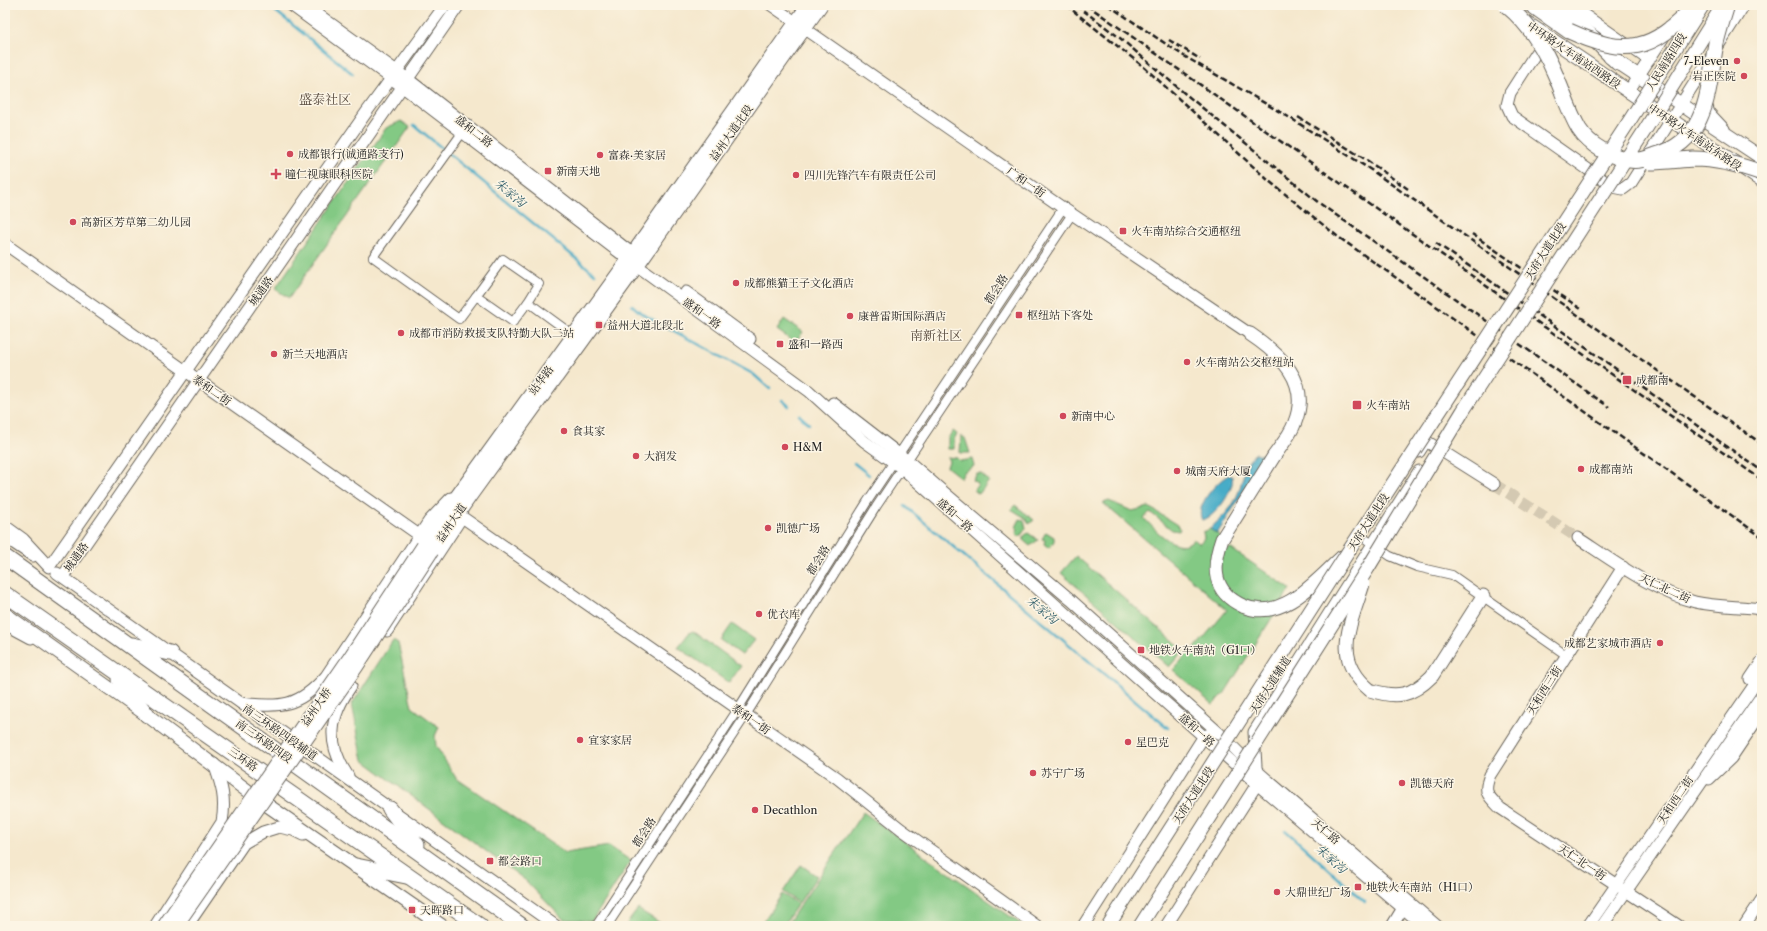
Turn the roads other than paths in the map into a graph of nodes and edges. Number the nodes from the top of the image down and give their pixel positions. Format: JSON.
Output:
{"nodes":[{"id":1,"x":291,"y":5,"type":"edge"},
{"id":2,"x":305,"y":5,"type":"edge"},
{"id":3,"x":445,"y":5,"type":"edge"},
{"id":4,"x":771,"y":5,"type":"edge"},
{"id":5,"x":808,"y":5,"type":"edge"},
{"id":6,"x":821,"y":5,"type":"edge"},
{"id":7,"x":1501,"y":5,"type":"edge"},
{"id":8,"x":1506,"y":5,"type":"edge"},
{"id":9,"x":1533,"y":5,"type":"edge"},
{"id":10,"x":1554,"y":5,"type":"edge"},
{"id":11,"x":1570,"y":5,"type":"edge"},
{"id":12,"x":1685,"y":5,"type":"edge"},
{"id":13,"x":1695,"y":5,"type":"edge"},
{"id":14,"x":1703,"y":5,"type":"edge"},
{"id":15,"x":1725,"y":5,"type":"edge"},
{"id":16,"x":1744,"y":5,"type":"edge"},
{"id":17,"x":458,"y":7,"type":"edge"},
{"id":18,"x":800,"y":25,"type":"junction"},
{"id":19,"x":1546,"y":36,"type":"junction"},
{"id":20,"x":1649,"y":60,"type":"junction"},
{"id":21,"x":1618,"y":63,"type":"junction"},
{"id":22,"x":1702,"y":72,"type":"junction"},
{"id":23,"x":394,"y":75,"type":"junction"},
{"id":24,"x":1638,"y":76,"type":"junction"},
{"id":25,"x":406,"y":84,"type":"junction"},
{"id":26,"x":1628,"y":92,"type":"junction"},
{"id":27,"x":1682,"y":105,"type":"junction"},
{"id":28,"x":1630,"y":120,"type":"joint"},
{"id":29,"x":1672,"y":121,"type":"junction"},
{"id":30,"x":1645,"y":130,"type":"joint"},
{"id":31,"x":462,"y":133,"type":"junction"},
{"id":32,"x":1731,"y":136,"type":"junction"},
{"id":33,"x":1762,"y":158,"type":"edge"},
{"id":34,"x":1634,"y":161,"type":"junction"},
{"id":35,"x":1762,"y":174,"type":"edge"},
{"id":36,"x":1762,"y":181,"type":"edge"},
{"id":37,"x":1068,"y":211,"type":"junction"},
{"id":38,"x":5,"y":244,"type":"edge"},
{"id":39,"x":635,"y":260,"type":"junction"},
{"id":40,"x":476,"y":296,"type":"junction"},
{"id":41,"x":528,"y":302,"type":"junction"},
{"id":42,"x":1250,"y":334,"type":"joint"},
{"id":43,"x":573,"y":335,"type":"junction"},
{"id":44,"x":186,"y":371,"type":"junction"},
{"id":45,"x":199,"y":380,"type":"junction"},
{"id":46,"x":901,"y":461,"type":"junction"},
{"id":47,"x":1494,"y":484,"type":"tunnel mouth"},
{"id":48,"x":466,"y":492,"type":"junction"},
{"id":49,"x":449,"y":508,"type":"joint"},
{"id":50,"x":5,"y":517,"type":"edge"},
{"id":51,"x":462,"y":517,"type":"junction"},
{"id":52,"x":5,"y":526,"type":"edge"},
{"id":53,"x":5,"y":537,"type":"edge"},
{"id":54,"x":1578,"y":538,"type":"tunnel mouth"},
{"id":55,"x":23,"y":539,"type":"junction"},
{"id":56,"x":1369,"y":541,"type":"junction"},
{"id":57,"x":425,"y":544,"type":"junction"},
{"id":58,"x":1348,"y":552,"type":"junction"},
{"id":59,"x":5,"y":557,"type":"edge"},
{"id":60,"x":49,"y":567,"type":"junction"},
{"id":61,"x":1623,"y":567,"type":"junction"},
{"id":62,"x":1368,"y":568,"type":"junction"},
{"id":63,"x":63,"y":576,"type":"junction"},
{"id":64,"x":5,"y":594,"type":"edge"},
{"id":65,"x":1484,"y":596,"type":"junction"},
{"id":66,"x":1762,"y":609,"type":"edge"},
{"id":67,"x":5,"y":614,"type":"edge"},
{"id":68,"x":5,"y":624,"type":"edge"},
{"id":69,"x":126,"y":644,"type":"junction"},
{"id":70,"x":170,"y":653,"type":"junction"},
{"id":71,"x":1566,"y":655,"type":"junction"},
{"id":72,"x":68,"y":658,"type":"junction"},
{"id":73,"x":1762,"y":661,"type":"edge"},
{"id":74,"x":111,"y":668,"type":"junction"},
{"id":75,"x":1762,"y":674,"type":"edge"},
{"id":76,"x":317,"y":687,"type":"junction"},
{"id":77,"x":1762,"y":695,"type":"edge"},
{"id":78,"x":240,"y":703,"type":"junction"},
{"id":79,"x":337,"y":707,"type":"junction"},
{"id":80,"x":742,"y":712,"type":"junction"},
{"id":81,"x":1762,"y":712,"type":"edge"},
{"id":82,"x":147,"y":715,"type":"junction"},
{"id":83,"x":1218,"y":732,"type":"junction"},
{"id":84,"x":1204,"y":736,"type":"junction"},
{"id":85,"x":213,"y":764,"type":"junction"},
{"id":86,"x":1257,"y":771,"type":"junction"},
{"id":87,"x":351,"y":782,"type":"junction"},
{"id":88,"x":1257,"y":784,"type":"junction"},
{"id":89,"x":1687,"y":793,"type":"junction"},
{"id":90,"x":1488,"y":796,"type":"joint"},
{"id":91,"x":390,"y":809,"type":"junction"},
{"id":92,"x":428,"y":858,"type":"junction"},
{"id":93,"x":356,"y":866,"type":"junction"},
{"id":94,"x":412,"y":878,"type":"junction"},
{"id":95,"x":1621,"y":889,"type":"junction"},
{"id":96,"x":1761,"y":903,"type":"edge"},
{"id":97,"x":1405,"y":905,"type":"junction"},
{"id":98,"x":155,"y":926,"type":"edge"},
{"id":99,"x":164,"y":926,"type":"edge"},
{"id":100,"x":176,"y":926,"type":"edge"},
{"id":101,"x":186,"y":926,"type":"edge"},
{"id":102,"x":442,"y":926,"type":"edge"},
{"id":103,"x":480,"y":926,"type":"edge"},
{"id":104,"x":522,"y":926,"type":"edge"},
{"id":105,"x":556,"y":926,"type":"edge"},
{"id":106,"x":596,"y":926,"type":"edge"},
{"id":107,"x":607,"y":926,"type":"edge"},
{"id":108,"x":1037,"y":926,"type":"edge"},
{"id":109,"x":1083,"y":926,"type":"edge"},
{"id":110,"x":1108,"y":926,"type":"edge"},
{"id":111,"x":1140,"y":926,"type":"edge"},
{"id":112,"x":1166,"y":926,"type":"edge"},
{"id":113,"x":1392,"y":926,"type":"edge"},
{"id":114,"x":1424,"y":926,"type":"edge"},
{"id":115,"x":1437,"y":926,"type":"edge"},
{"id":116,"x":1588,"y":926,"type":"edge"},
{"id":117,"x":1602,"y":926,"type":"edge"},
{"id":118,"x":1679,"y":926,"type":"edge"},
{"id":119,"x":1744,"y":926,"type":"edge"}],
"edges":[{"from":1,"to":23,"type":"street"},
{"from":2,"to":23,"type":"street"},
{"from":3,"to":23,"type":"street","name":"城通路"},
{"from":4,"to":18,"type":"street","name":"广和一街"},
{"from":5,"to":18,"type":"main road","name":"益州大道北段"},
{"from":6,"to":18,"type":"main road","name":"益州大道北段"},
{"from":7,"to":19,"type":"main road","name":"中环路火车南站西路段"},
{"from":8,"to":34,"type":"highway","bridge":true},
{"from":9,"to":13,"type":"highway","bridge":true},
{"from":9,"to":21,"type":"main road","name":"中环路火车南站西路段"},
{"from":10,"to":21,"type":"highway"},
{"from":11,"to":20,"type":"street"},
{"from":12,"to":20,"type":"street","name":"人民南路四段"},
{"from":14,"to":28,"type":"main road","name":"人民南路四段","bridge":true},
{"from":15,"to":30,"type":"main road","name":"人民南路四段","bridge":true},
{"from":15,"to":34,"type":"highway","bridge":true},
{"from":16,"to":22,"type":"street"},
{"from":17,"to":25,"type":"street","name":"城通路"},
{"from":18,"to":37,"type":"street","name":"广和一街"},
{"from":18,"to":39,"type":"main road","name":"益州大道北段"},
{"from":19,"to":26,"type":"main road","name":"中环路火车南站西路段"},
{"from":19,"to":29,"type":"street"},
{"from":20,"to":24,"type":"street","name":"人民南路四段"},
{"from":21,"to":24,"type":"main road","name":"中环路火车南站西路段"},
{"from":22,"to":27,"type":"street"},
{"from":22,"to":32,"type":"street"},
{"from":23,"to":25,"type":"street"},
{"from":23,"to":44,"type":"street","name":"城通路"},
{"from":24,"to":26,"type":"street","name":"人民南路四段"},
{"from":24,"to":27,"type":"main road","name":"中环路火车南站东路段"},
{"from":25,"to":31,"type":"street"},
{"from":25,"to":39,"type":"street","name":"盛和二路"},
{"from":25,"to":45,"type":"street","name":"城通路"},
{"from":26,"to":29,"type":"main road","name":"中环路火车南站东路段"},
{"from":27,"to":29,"type":"street"},
{"from":27,"to":32,"type":"main road","name":"中环路火车南站东路段"},
{"from":28,"to":58,"type":"main road","name":"天府大道北段","bridge":true},
{"from":29,"to":36,"type":"main road","name":"中环路火车南站东路段"},
{"from":30,"to":62,"type":"main road","name":"天府大道北段","bridge":true},
{"from":31,"to":39,"type":"street"},
{"from":31,"to":40,"type":"street"},
{"from":32,"to":33,"type":"main road","name":"中环路火车南站东路段"},
{"from":34,"to":35,"type":"highway","bridge":true},
{"from":37,"to":42,"type":"street","name":"广和一街"},
{"from":37,"to":46,"type":"street","name":"都会路"},
{"from":38,"to":44,"type":"street","name":"泰和二街"},
{"from":39,"to":43,"type":"main road","name":"站华路"},
{"from":39,"to":46,"type":"street","name":"盛和一路"},
{"from":39,"to":48,"type":"main road","name":"站华路"},
{"from":40,"to":41,"type":"street"},
{"from":40,"to":41,"type":"street"},
{"from":41,"to":43,"type":"street"},
{"from":42,"to":58,"type":"main road","bridge":true},
{"from":43,"to":48,"type":"main road","name":"站华路"},
{"from":44,"to":45,"type":"street","name":"泰和二街"},
{"from":44,"to":60,"type":"street","name":"城通路"},
{"from":45,"to":57,"type":"street","name":"泰和二街"},
{"from":45,"to":63,"type":"street","name":"城通路"},
{"from":46,"to":80,"type":"street","name":"都会路"},
{"from":46,"to":83,"type":"street","name":"盛和一路"},
{"from":46,"to":84,"type":"street","name":"盛和一路"},
{"from":47,"to":56,"type":"street","name":"天府大道辅道"},
{"from":48,"to":49,"type":"main road","name":"站华路"},
{"from":48,"to":51,"type":"street"},
{"from":48,"to":57,"type":"main road","name":"益州大道"},
{"from":48,"to":57,"type":"street"},
{"from":49,"to":57,"type":"main road","name":"益州大道"},
{"from":50,"to":55,"type":"street"},
{"from":51,"to":79,"type":"street"},
{"from":51,"to":80,"type":"street","name":"泰和一街"},
{"from":52,"to":55,"type":"street"},
{"from":53,"to":60,"type":"street","name":"南三环路四段辅道"},
{"from":54,"to":61,"type":"street","name":"天仁北二街"},
{"from":55,"to":60,"type":"street"},
{"from":56,"to":65,"type":"street"},
{"from":56,"to":83,"type":"street","name":"天府大道辅道"},
{"from":56,"to":86,"type":"street","name":"天府大道辅道"},
{"from":57,"to":76,"type":"street"},
{"from":57,"to":99,"type":"main road","name":"益州大桥","bridge":true},
{"from":57,"to":100,"type":"main road","name":"益州大桥","bridge":true},
{"from":58,"to":110,"type":"main road","name":"天府大道北段","bridge":true},
{"from":59,"to":69,"type":"highway","name":"南三环路四段"},
{"from":60,"to":63,"type":"street","name":"南三环路四段辅道"},
{"from":61,"to":66,"type":"street","name":"天仁北二街"},
{"from":61,"to":71,"type":"street","name":"天和西三街"},
{"from":62,"to":65,"type":"main road","bridge":true},
{"from":62,"to":111,"type":"main road","name":"天府大道北段","bridge":true},
{"from":63,"to":70,"type":"street","name":"南三环路四段辅道"},
{"from":64,"to":74,"type":"highway","name":"三环路"},
{"from":65,"to":71,"type":"street"},
{"from":67,"to":72,"type":"main road"},
{"from":68,"to":72,"type":"street"},
{"from":69,"to":70,"type":"highway"},
{"from":69,"to":92,"type":"highway","name":"南三环路四段"},
{"from":70,"to":78,"type":"street","name":"南三环路四段辅道"},
{"from":71,"to":90,"type":"street","name":"天和西三街"},
{"from":72,"to":82,"type":"main road"},
{"from":73,"to":89,"type":"street"},
{"from":74,"to":82,"type":"highway"},
{"from":74,"to":94,"type":"highway","name":"三环路"},
{"from":75,"to":89,"type":"street","name":"天和西二街"},
{"from":76,"to":78,"type":"street"},
{"from":76,"to":79,"type":"street"},
{"from":77,"to":89,"type":"street","name":"天和西二街"},
{"from":78,"to":87,"type":"street","name":"南三环路四段辅道"},
{"from":79,"to":87,"type":"street"},
{"from":80,"to":106,"type":"street","name":"都会路"},
{"from":80,"to":107,"type":"street","name":"都会路"},
{"from":80,"to":108,"type":"street","name":"泰和一街"},
{"from":81,"to":89,"type":"street"},
{"from":82,"to":85,"type":"main road"},
{"from":83,"to":84,"type":"street","name":"天府大道辅道"},
{"from":83,"to":86,"type":"street","name":"天仁路"},
{"from":84,"to":88,"type":"street","name":"盛和一路"},
{"from":84,"to":109,"type":"street"},
{"from":85,"to":93,"type":"main road"},
{"from":85,"to":98,"type":"street"},
{"from":86,"to":88,"type":"street","name":"天府大道辅道"},
{"from":86,"to":97,"type":"street","name":"天仁路"},
{"from":87,"to":91,"type":"street","name":"南三环路四段辅道"},
{"from":88,"to":97,"type":"street","name":"天仁路"},
{"from":88,"to":112,"type":"street"},
{"from":89,"to":95,"type":"street","name":"天和西二街"},
{"from":90,"to":95,"type":"street","name":"天仁北一街"},
{"from":91,"to":92,"type":"highway"},
{"from":91,"to":105,"type":"street","name":"南三环路四段辅道"},
{"from":92,"to":104,"type":"highway","name":"南三环路四段"},
{"from":93,"to":94,"type":"highway"},
{"from":93,"to":101,"type":"street"},
{"from":93,"to":102,"type":"main road"},
{"from":94,"to":103,"type":"highway","name":"三环路"},
{"from":95,"to":116,"type":"street","name":"天和西二街"},
{"from":95,"to":117,"type":"street","name":"天和西二街"},
{"from":95,"to":118,"type":"street","name":"天仁北一街"},
{"from":96,"to":119,"type":"street"},
{"from":97,"to":113,"type":"street"},
{"from":97,"to":114,"type":"street","name":"天仁路"},
{"from":97,"to":115,"type":"street","name":"天仁路"}]}
